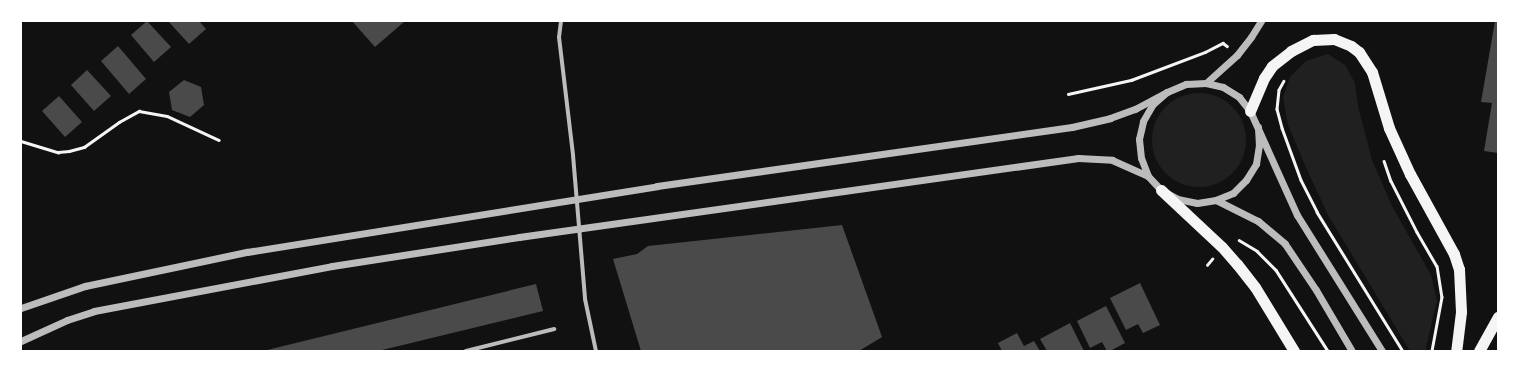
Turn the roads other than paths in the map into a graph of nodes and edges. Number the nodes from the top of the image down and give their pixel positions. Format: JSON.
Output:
{"nodes":[{"id":1,"x":561,"y":21,"type":"edge"},
{"id":2,"x":1260,"y":21,"type":"edge"},
{"id":3,"x":1206,"y":83,"type":"junction"},
{"id":4,"x":1167,"y":92,"type":"junction"},
{"id":5,"x":1250,"y":111,"type":"junction"},
{"id":6,"x":1258,"y":127,"type":"junction"},
{"id":7,"x":1148,"y":176,"type":"junction"},
{"id":8,"x":1161,"y":190,"type":"junction"},
{"id":9,"x":576,"y":199,"type":"junction"},
{"id":10,"x":1216,"y":200,"type":"junction"},
{"id":11,"x":578,"y":229,"type":"junction"},
{"id":12,"x":21,"y":308,"type":"edge"},
{"id":13,"x":1498,"y":318,"type":"edge"},
{"id":14,"x":554,"y":329,"type":"dead end"},
{"id":15,"x":21,"y":341,"type":"edge"},
{"id":16,"x":1350,"y":348,"type":"edge"},
{"id":17,"x":466,"y":351,"type":"edge"},
{"id":18,"x":596,"y":351,"type":"edge"},
{"id":19,"x":1294,"y":351,"type":"edge"},
{"id":20,"x":1382,"y":351,"type":"edge"},
{"id":21,"x":1456,"y":351,"type":"edge"},
{"id":22,"x":1479,"y":351,"type":"edge"}],
"edges":[{"from":1,"to":9,"type":"street"},
{"from":2,"to":3,"type":"street"},
{"from":3,"to":4,"type":"street"},
{"from":3,"to":5,"type":"street"},
{"from":4,"to":7,"type":"street"},
{"from":4,"to":9,"type":"street"},
{"from":5,"to":6,"type":"street"},
{"from":5,"to":21,"type":"highway"},
{"from":6,"to":10,"type":"street"},
{"from":6,"to":20,"type":"street"},
{"from":7,"to":8,"type":"street"},
{"from":7,"to":11,"type":"street"},
{"from":8,"to":10,"type":"street"},
{"from":8,"to":19,"type":"highway"},
{"from":9,"to":11,"type":"street"},
{"from":9,"to":12,"type":"street"},
{"from":10,"to":16,"type":"street"},
{"from":11,"to":15,"type":"street"},
{"from":11,"to":18,"type":"street"},
{"from":13,"to":22,"type":"highway"},
{"from":14,"to":17,"type":"street"}]}
